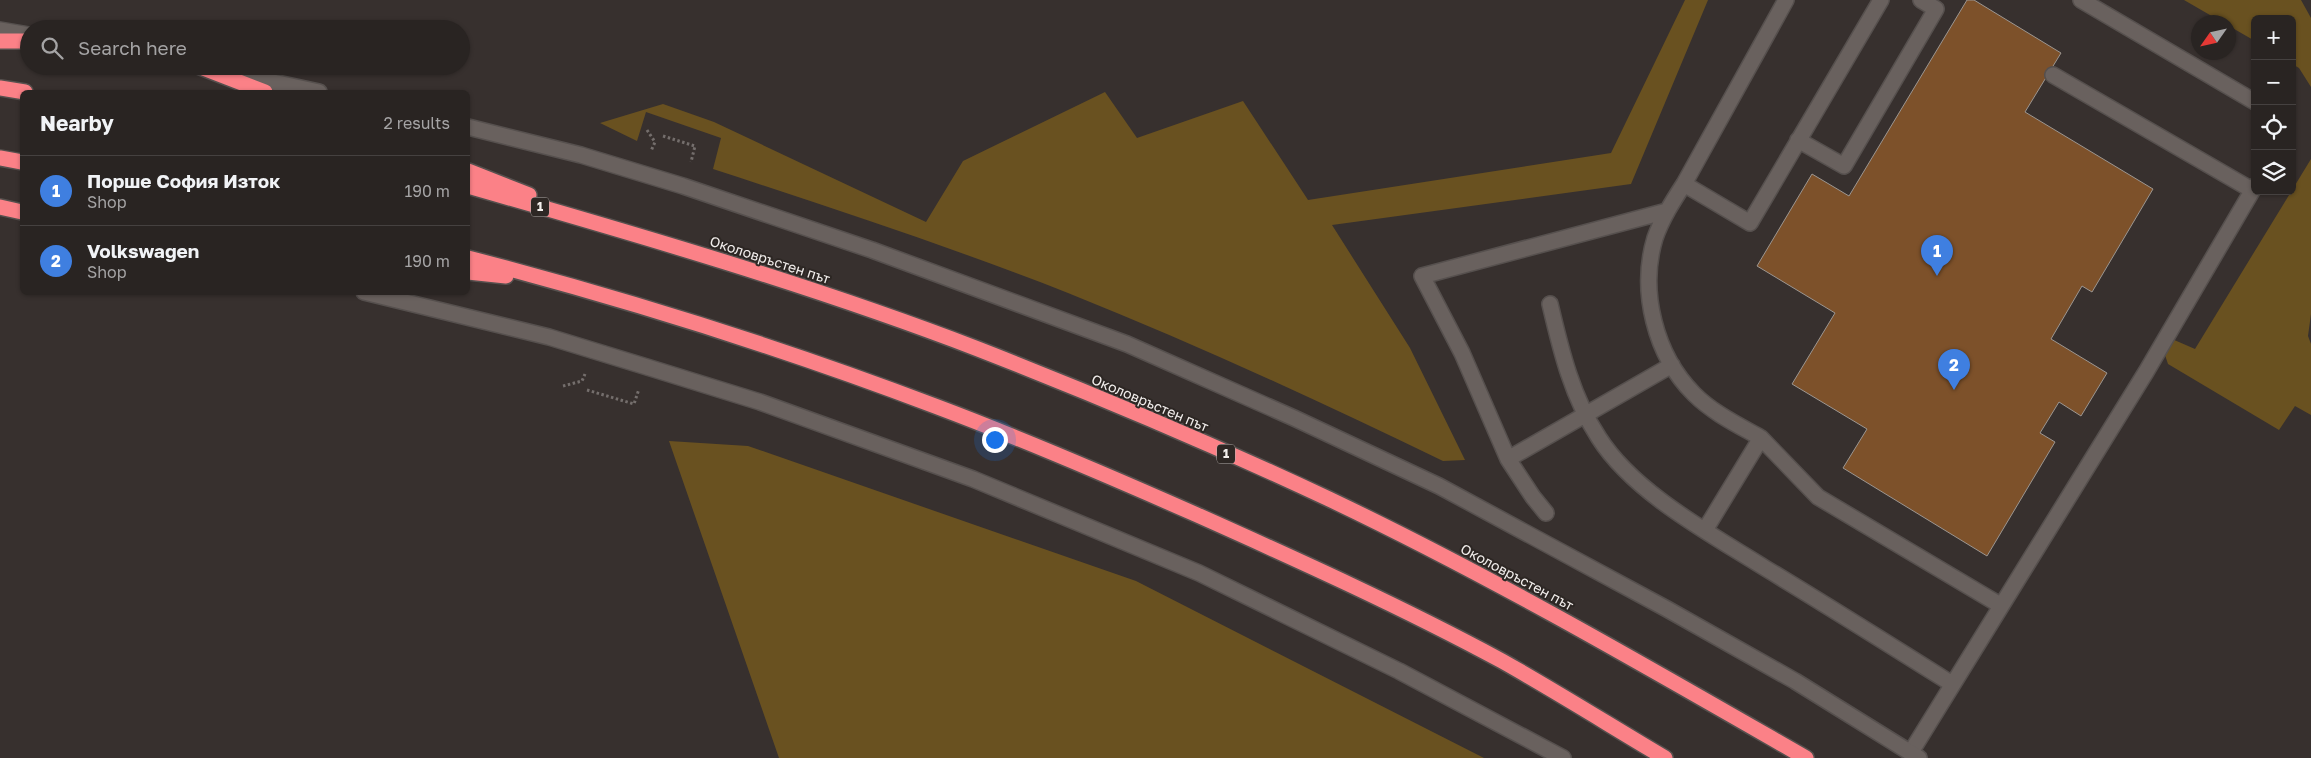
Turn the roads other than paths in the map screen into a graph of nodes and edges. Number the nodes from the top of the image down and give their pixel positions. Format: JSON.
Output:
{"nodes":[{"id":1,"x":1786,"y":0,"type":"edge"},
{"id":2,"x":1881,"y":0,"type":"edge"},
{"id":3,"x":1921,"y":0,"type":"edge"},
{"id":4,"x":2081,"y":0,"type":"edge"},
{"id":5,"x":0,"y":30,"type":"edge"},
{"id":6,"x":20,"y":33,"type":"edge"},
{"id":7,"x":20,"y":41,"type":"edge"},
{"id":8,"x":0,"y":42,"type":"edge"},
{"id":9,"x":222,"y":75,"type":"edge"},
{"id":10,"x":241,"y":75,"type":"edge"},
{"id":11,"x":2053,"y":75,"type":"dead end"},
{"id":12,"x":0,"y":88,"type":"edge"},
{"id":13,"x":261,"y":90,"type":"edge"},
{"id":14,"x":310,"y":90,"type":"edge"},
{"id":15,"x":20,"y":91,"type":"edge"},
{"id":16,"x":2251,"y":100,"type":"edge"},
{"id":17,"x":470,"y":127,"type":"edge"},
{"id":18,"x":1798,"y":140,"type":"junction"},
{"id":19,"x":0,"y":158,"type":"edge"},
{"id":20,"x":20,"y":162,"type":"edge"},
{"id":21,"x":470,"y":172,"type":"edge"},
{"id":22,"x":1684,"y":184,"type":"junction"},
{"id":23,"x":470,"y":187,"type":"edge"},
{"id":24,"x":2251,"y":187,"type":"edge"},
{"id":25,"x":2251,"y":191,"type":"edge"},
{"id":26,"x":0,"y":207,"type":"edge"},
{"id":27,"x":1667,"y":211,"type":"junction"},
{"id":28,"x":20,"y":212,"type":"edge"},
{"id":29,"x":0,"y":213,"type":"edge"},
{"id":30,"x":20,"y":216,"type":"edge"},
{"id":31,"x":612,"y":227,"type":"junction"},
{"id":32,"x":470,"y":259,"type":"edge"},
{"id":33,"x":470,"y":272,"type":"edge"},
{"id":34,"x":556,"y":281,"type":"junction"},
{"id":35,"x":376,"y":295,"type":"edge"},
{"id":36,"x":1550,"y":304,"type":"dead end"},
{"id":37,"x":1672,"y":365,"type":"junction"},
{"id":38,"x":1585,"y":416,"type":"junction"},
{"id":39,"x":1761,"y":438,"type":"junction"},
{"id":40,"x":1508,"y":459,"type":"junction"},
{"id":41,"x":1546,"y":513,"type":"dead end"},
{"id":42,"x":1705,"y":530,"type":"junction"},
{"id":43,"x":2000,"y":605,"type":"junction"},
{"id":44,"x":1952,"y":684,"type":"junction"},
{"id":45,"x":1915,"y":755,"type":"edge"},
{"id":46,"x":1562,"y":758,"type":"edge"},
{"id":47,"x":1665,"y":758,"type":"edge"},
{"id":48,"x":1806,"y":758,"type":"edge"}],
"edges":[{"from":1,"to":22,"type":"street"},
{"from":2,"to":18,"type":"street"},
{"from":3,"to":18,"type":"street"},
{"from":4,"to":16,"type":"street"},
{"from":5,"to":6,"type":"street"},
{"from":7,"to":8,"type":"highway"},
{"from":9,"to":13,"type":"highway"},
{"from":10,"to":14,"type":"street"},
{"from":11,"to":24,"type":"street"},
{"from":12,"to":15,"type":"highway"},
{"from":17,"to":45,"type":"street"},
{"from":18,"to":22,"type":"street"},
{"from":19,"to":20,"type":"highway"},
{"from":21,"to":31,"type":"highway"},
{"from":22,"to":27,"type":"street"},
{"from":23,"to":31,"type":"highway","name":"Околовръстен път","number":"1"},
{"from":25,"to":43,"type":"street"},
{"from":26,"to":28,"type":"highway"},
{"from":27,"to":37,"type":"street"},
{"from":27,"to":40,"type":"street"},
{"from":29,"to":30,"type":"street"},
{"from":31,"to":48,"type":"highway","name":"Околовръстен път","number":"1"},
{"from":32,"to":34,"type":"highway"},
{"from":33,"to":34,"type":"highway"},
{"from":34,"to":47,"type":"highway"},
{"from":35,"to":46,"type":"street"},
{"from":36,"to":38,"type":"street"},
{"from":37,"to":38,"type":"street"},
{"from":37,"to":39,"type":"street"},
{"from":38,"to":40,"type":"street"},
{"from":38,"to":42,"type":"street"},
{"from":39,"to":42,"type":"street"},
{"from":39,"to":43,"type":"street"},
{"from":40,"to":41,"type":"street"},
{"from":42,"to":44,"type":"street"},
{"from":43,"to":44,"type":"street"},
{"from":44,"to":45,"type":"street"}]}
